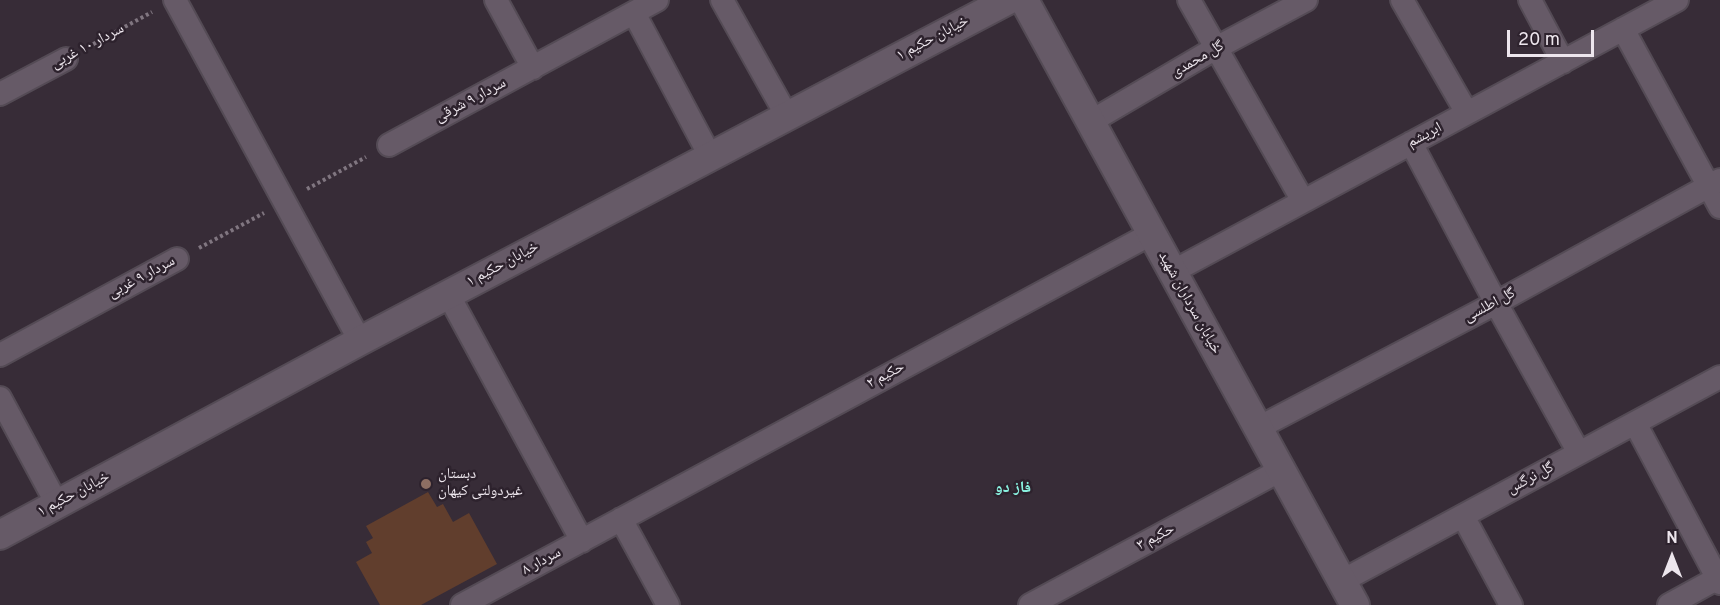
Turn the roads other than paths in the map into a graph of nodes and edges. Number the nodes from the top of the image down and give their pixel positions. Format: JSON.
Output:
{"nodes":[{"id":1,"x":175,"y":0,"type":"edge"},
{"id":2,"x":496,"y":0,"type":"edge"},
{"id":3,"x":657,"y":0,"type":"edge"},
{"id":4,"x":722,"y":0,"type":"edge"},
{"id":5,"x":1008,"y":0,"type":"edge"},
{"id":6,"x":1024,"y":0,"type":"edge"},
{"id":7,"x":1189,"y":0,"type":"edge"},
{"id":8,"x":1306,"y":0,"type":"edge"},
{"id":9,"x":1402,"y":0,"type":"edge"},
{"id":10,"x":1530,"y":0,"type":"edge"},
{"id":11,"x":1677,"y":0,"type":"edge"},
{"id":12,"x":633,"y":14,"type":"junction"},
{"id":13,"x":1623,"y":29,"type":"junction"},
{"id":14,"x":1216,"y":48,"type":"junction"},
{"id":15,"x":66,"y":59,"type":"road end"},
{"id":16,"x":1563,"y":62,"type":"junction"},
{"id":17,"x":533,"y":68,"type":"junction"},
{"id":18,"x":0,"y":94,"type":"edge"},
{"id":19,"x":1467,"y":113,"type":"junction"},
{"id":20,"x":788,"y":116,"type":"junction"},
{"id":21,"x":1090,"y":122,"type":"junction"},
{"id":22,"x":1411,"y":143,"type":"junction"},
{"id":23,"x":390,"y":145,"type":"road end"},
{"id":24,"x":710,"y":156,"type":"junction"},
{"id":25,"x":1714,"y":184,"type":"edge"},
{"id":26,"x":1303,"y":201,"type":"junction"},
{"id":27,"x":1720,"y":207,"type":"edge"},
{"id":28,"x":1152,"y":234,"type":"junction"},
{"id":29,"x":177,"y":260,"type":"road end"},
{"id":30,"x":1172,"y":272,"type":"junction"},
{"id":31,"x":448,"y":294,"type":"junction"},
{"id":32,"x":1496,"y":303,"type":"junction"},
{"id":33,"x":360,"y":340,"type":"junction"},
{"id":34,"x":0,"y":355,"type":"edge"},
{"id":35,"x":1720,"y":377,"type":"edge"},
{"id":36,"x":0,"y":398,"type":"edge"},
{"id":37,"x":1635,"y":423,"type":"junction"},
{"id":38,"x":1258,"y":428,"type":"junction"},
{"id":39,"x":1579,"y":453,"type":"junction"},
{"id":40,"x":1281,"y":470,"type":"junction"},
{"id":41,"x":57,"y":504,"type":"junction"},
{"id":42,"x":1463,"y":516,"type":"junction"},
{"id":43,"x":621,"y":519,"type":"junction"},
{"id":44,"x":0,"y":535,"type":"edge"},
{"id":45,"x":582,"y":541,"type":"junction"},
{"id":46,"x":1719,"y":580,"type":"edge"},
{"id":47,"x":1348,"y":593,"type":"edge"},
{"id":48,"x":462,"y":605,"type":"edge"},
{"id":49,"x":668,"y":605,"type":"edge"},
{"id":50,"x":1030,"y":605,"type":"edge"},
{"id":51,"x":1511,"y":605,"type":"edge"},
{"id":52,"x":1669,"y":605,"type":"edge"}],
"edges":[{"from":1,"to":33,"type":"street"},
{"from":2,"to":17,"type":"street"},
{"from":3,"to":12,"type":"street","name":"سردار ۹ شرقی"},
{"from":4,"to":20,"type":"street"},
{"from":5,"to":20,"type":"street","name":"خیابان حکیم ۱"},
{"from":6,"to":21,"type":"street","name":"خیابان سرداران شهید"},
{"from":7,"to":14,"type":"street"},
{"from":8,"to":14,"type":"street","name":"گل محمدی"},
{"from":9,"to":19,"type":"street"},
{"from":10,"to":16,"type":"street"},
{"from":11,"to":13,"type":"street","name":"ابریشم"},
{"from":12,"to":17,"type":"street","name":"سردار ۹ شرقی"},
{"from":12,"to":24,"type":"street"},
{"from":13,"to":16,"type":"street","name":"ابریشم"},
{"from":13,"to":25,"type":"street"},
{"from":14,"to":21,"type":"street","name":"گل محمدی"},
{"from":14,"to":26,"type":"street"},
{"from":15,"to":18,"type":"street","name":"سردار ۱۰ غربی"},
{"from":16,"to":19,"type":"street","name":"ابریشم"},
{"from":17,"to":23,"type":"street","name":"سردار ۹ شرقی"},
{"from":19,"to":22,"type":"street","name":"ابریشم"},
{"from":20,"to":24,"type":"street","name":"خیابان حکیم ۱"},
{"from":21,"to":28,"type":"street","name":"خیابان سرداران شهید"},
{"from":22,"to":26,"type":"street","name":"ابریشم"},
{"from":22,"to":32,"type":"street"},
{"from":24,"to":31,"type":"street","name":"خیابان حکیم ۱"},
{"from":25,"to":27,"type":"street"},
{"from":25,"to":32,"type":"street","name":"گل اطلسی"},
{"from":26,"to":30,"type":"street","name":"ابریشم"},
{"from":28,"to":30,"type":"street","name":"خیابان سرداران شهید"},
{"from":28,"to":43,"type":"street","name":"حکیم ۲"},
{"from":29,"to":34,"type":"street","name":"سردار ۹ غربی"},
{"from":30,"to":38,"type":"street","name":"خیابان سرداران شهید"},
{"from":31,"to":33,"type":"street","name":"خیابان حکیم ۱"},
{"from":31,"to":45,"type":"street"},
{"from":32,"to":38,"type":"street","name":"گل اطلسی"},
{"from":32,"to":39,"type":"street"},
{"from":33,"to":41,"type":"street","name":"خیابان حکیم ۱"},
{"from":35,"to":37,"type":"street","name":"گل نرگس"},
{"from":36,"to":41,"type":"street"},
{"from":37,"to":39,"type":"street","name":"گل نرگس"},
{"from":37,"to":46,"type":"street"},
{"from":38,"to":40,"type":"street","name":"خیابان سرداران شهید"},
{"from":39,"to":42,"type":"street","name":"گل نرگس"},
{"from":40,"to":47,"type":"street","name":"خیابان سرداران شهید"},
{"from":40,"to":50,"type":"street","name":"حکیم ۳"},
{"from":41,"to":44,"type":"street","name":"خیابان حکیم ۱"},
{"from":42,"to":47,"type":"street","name":"گل نرگس"},
{"from":42,"to":51,"type":"street"},
{"from":43,"to":45,"type":"street","name":"سردار ۸"},
{"from":43,"to":49,"type":"street"},
{"from":45,"to":48,"type":"street","name":"سردار ۸"},
{"from":46,"to":52,"type":"street"}]}
